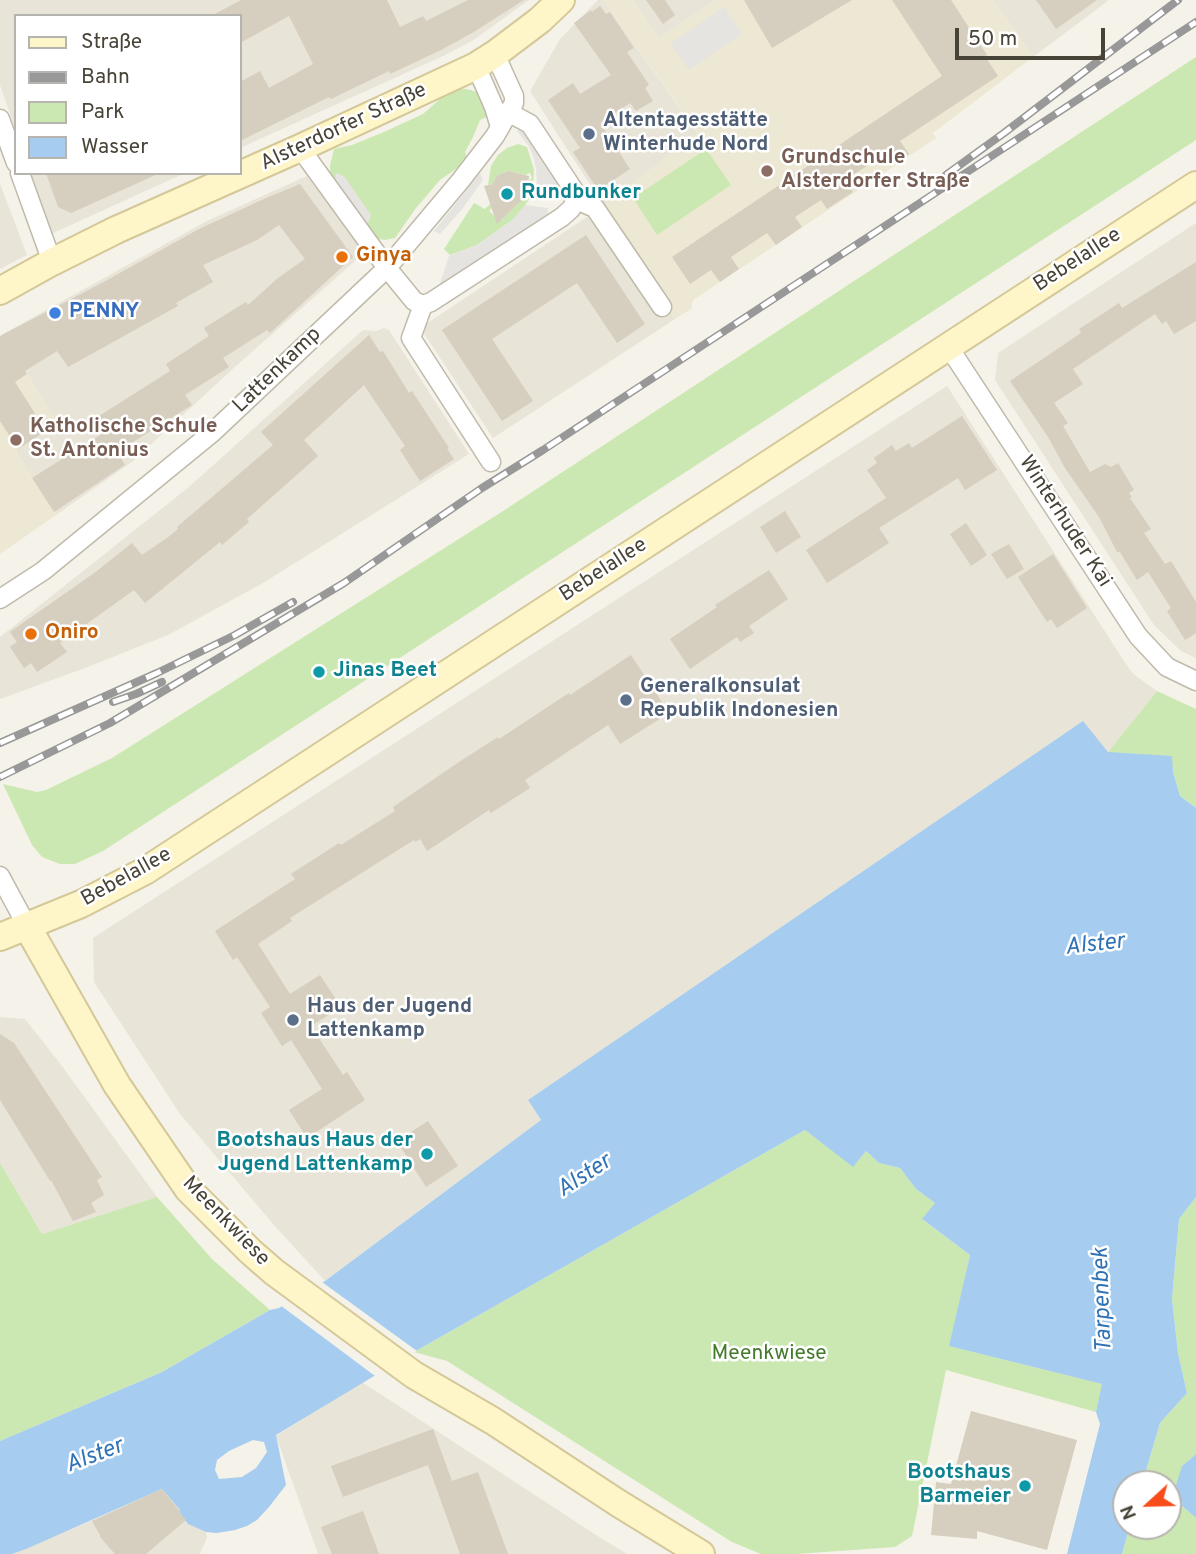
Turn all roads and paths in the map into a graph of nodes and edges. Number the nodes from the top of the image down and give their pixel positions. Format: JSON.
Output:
{"nodes":[{"id":1,"x":561,"y":0,"type":"edge"},
{"id":2,"x":486,"y":60,"type":"junction"},
{"id":3,"x":0,"y":119,"type":"edge"},
{"id":4,"x":504,"y":119,"type":"junction"},
{"id":5,"x":300,"y":148,"type":"junction"},
{"id":6,"x":14,"y":158,"type":"edge"},
{"id":7,"x":242,"y":174,"type":"edge"},
{"id":8,"x":21,"y":175,"type":"edge"},
{"id":9,"x":239,"y":175,"type":"edge"},
{"id":10,"x":1196,"y":185,"type":"edge"},
{"id":11,"x":576,"y":200,"type":"junction"},
{"id":12,"x":51,"y":262,"type":"junction"},
{"id":13,"x":387,"y":268,"type":"junction"},
{"id":14,"x":0,"y":291,"type":"edge"},
{"id":15,"x":423,"y":305,"type":"junction"},
{"id":16,"x":662,"y":307,"type":"dead end"},
{"id":17,"x":948,"y":346,"type":"junction"},
{"id":18,"x":491,"y":462,"type":"dead end"},
{"id":19,"x":0,"y":599,"type":"edge"},
{"id":20,"x":1196,"y":681,"type":"edge"},
{"id":21,"x":0,"y":876,"type":"edge"},
{"id":22,"x":27,"y":926,"type":"junction"},
{"id":23,"x":0,"y":937,"type":"edge"},
{"id":24,"x":696,"y":1552,"type":"edge"}],
"edges":[{"from":1,"to":2,"type":"street","name":"Alsterdorfer Straße"},
{"from":2,"to":4,"type":"street"},
{"from":2,"to":5,"type":"street","name":"Alsterdorfer Straße"},
{"from":3,"to":6,"type":"street"},
{"from":4,"to":11,"type":"street"},
{"from":4,"to":13,"type":"street","name":"Lattenkamp"},
{"from":5,"to":7,"type":"street","name":"Alsterdorfer Straße"},
{"from":5,"to":13,"type":"street"},
{"from":8,"to":12,"type":"street"},
{"from":9,"to":12,"type":"street","name":"Alsterdorfer Straße"},
{"from":10,"to":17,"type":"street","name":"Bebelallee"},
{"from":11,"to":15,"type":"street"},
{"from":11,"to":16,"type":"street"},
{"from":12,"to":14,"type":"street","name":"Alsterdorfer Straße"},
{"from":13,"to":15,"type":"street"},
{"from":13,"to":19,"type":"street","name":"Lattenkamp"},
{"from":15,"to":18,"type":"street"},
{"from":17,"to":20,"type":"street","name":"Winterhuder Kai"},
{"from":17,"to":22,"type":"street","name":"Bebelallee"},
{"from":21,"to":22,"type":"street","name":"Meenkwiese"},
{"from":22,"to":23,"type":"street","name":"Bebelallee"},
{"from":22,"to":24,"type":"street","name":"Meenkwiese"}]}
